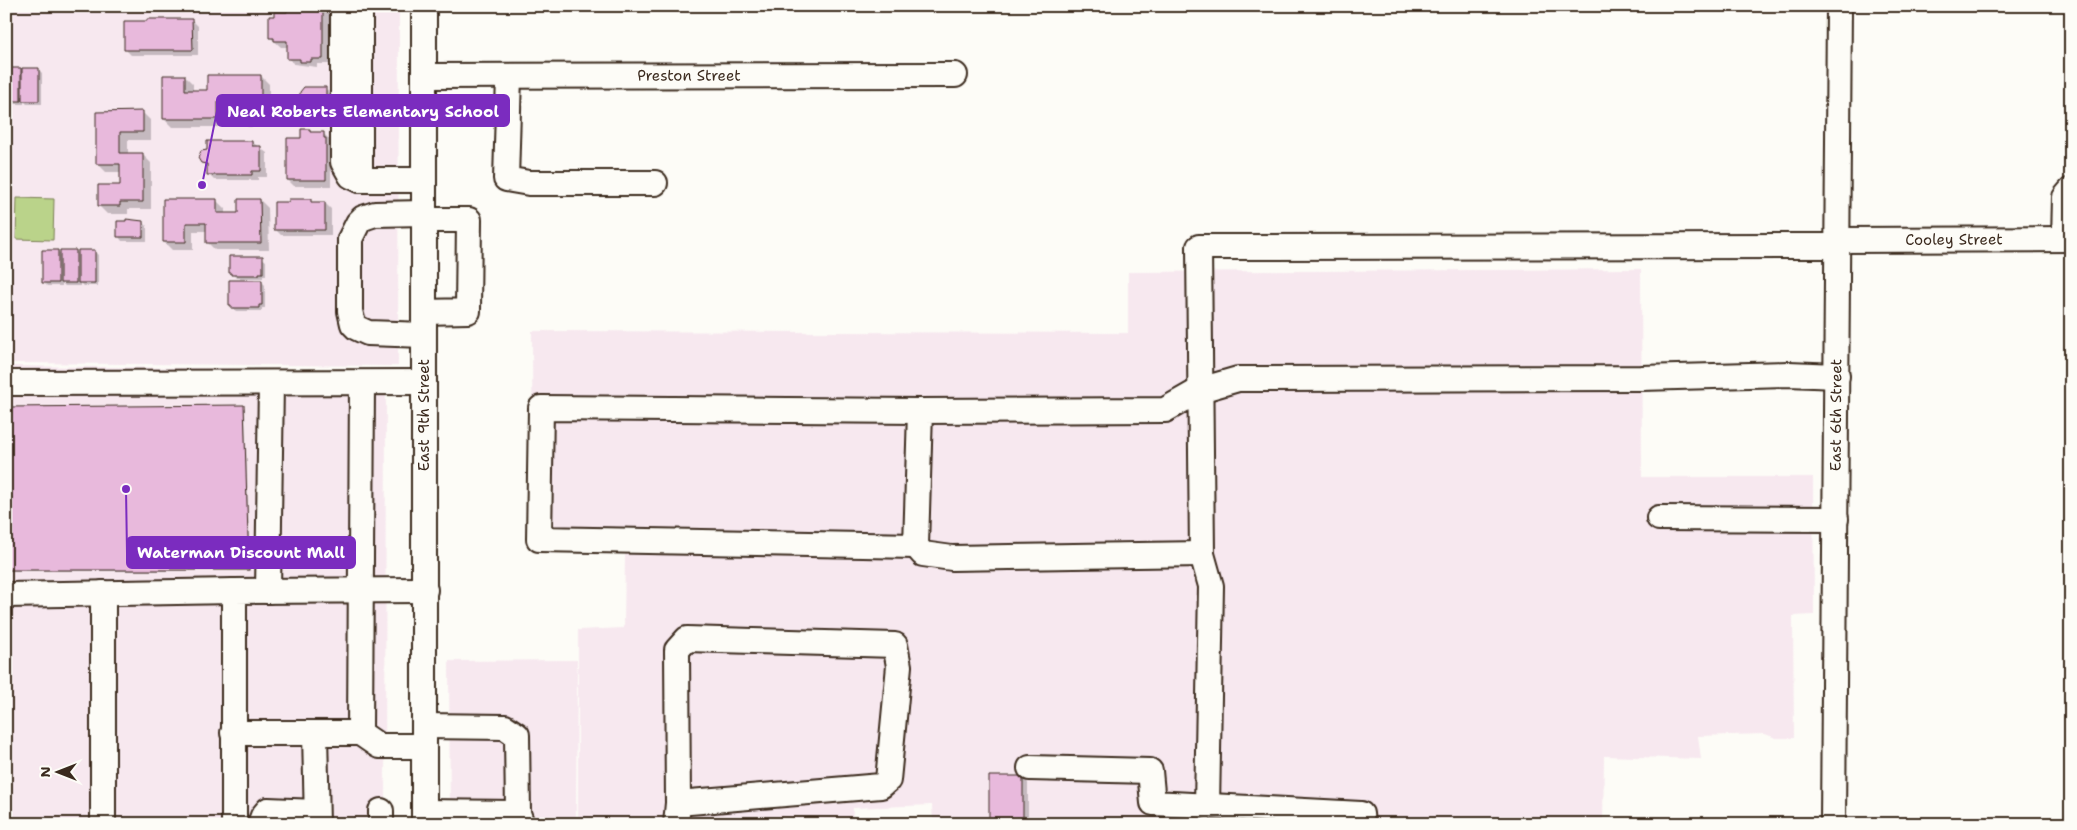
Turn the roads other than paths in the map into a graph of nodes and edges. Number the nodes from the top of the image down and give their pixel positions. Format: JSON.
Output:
{"nodes":[{"id":1,"x":344,"y":6,"type":"edge"},
{"id":2,"x":360,"y":6,"type":"edge"},
{"id":3,"x":424,"y":6,"type":"edge"},
{"id":4,"x":1839,"y":6,"type":"edge"},
{"id":5,"x":955,"y":75,"type":"dead end"},
{"id":6,"x":424,"y":76,"type":"junction"},
{"id":7,"x":509,"y":76,"type":"junction"},
{"id":8,"x":360,"y":180,"type":"junction"},
{"id":9,"x":424,"y":180,"type":"junction"},
{"id":10,"x":655,"y":183,"type":"dead end"},
{"id":11,"x":2071,"y":190,"type":"edge"},
{"id":12,"x":424,"y":217,"type":"junction"},
{"id":13,"x":2067,"y":239,"type":"edge"},
{"id":14,"x":1838,"y":243,"type":"junction"},
{"id":15,"x":424,"y":324,"type":"junction"},
{"id":16,"x":1837,"y":376,"type":"junction"},
{"id":17,"x":424,"y":382,"type":"junction"},
{"id":18,"x":6,"y":383,"type":"edge"},
{"id":19,"x":271,"y":383,"type":"junction"},
{"id":20,"x":362,"y":383,"type":"junction"},
{"id":21,"x":1200,"y":390,"type":"junction"},
{"id":22,"x":920,"y":410,"type":"junction"},
{"id":23,"x":1659,"y":518,"type":"dead end"},
{"id":24,"x":1836,"y":519,"type":"junction"},
{"id":25,"x":916,"y":546,"type":"junction"},
{"id":26,"x":1202,"y":554,"type":"junction"},
{"id":27,"x":360,"y":590,"type":"junction"},
{"id":28,"x":425,"y":590,"type":"junction"},
{"id":29,"x":234,"y":591,"type":"junction"},
{"id":30,"x":268,"y":591,"type":"junction"},
{"id":31,"x":103,"y":593,"type":"junction"},
{"id":32,"x":6,"y":595,"type":"edge"},
{"id":33,"x":233,"y":733,"type":"junction"},
{"id":34,"x":315,"y":733,"type":"junction"},
{"id":35,"x":360,"y":733,"type":"junction"},
{"id":36,"x":424,"y":736,"type":"junction"},
{"id":37,"x":1030,"y":768,"type":"dead end"},
{"id":38,"x":1207,"y":807,"type":"junction"},
{"id":39,"x":677,"y":814,"type":"edge"},
{"id":40,"x":316,"y":818,"type":"edge"},
{"id":41,"x":424,"y":818,"type":"edge"},
{"id":42,"x":520,"y":819,"type":"edge"},
{"id":43,"x":103,"y":824,"type":"edge"},
{"id":44,"x":234,"y":824,"type":"edge"},
{"id":45,"x":260,"y":824,"type":"edge"},
{"id":46,"x":1362,"y":824,"type":"edge"},
{"id":47,"x":1833,"y":824,"type":"edge"}],
"edges":[{"from":1,"to":8,"type":"street"},
{"from":2,"to":8,"type":"street"},
{"from":3,"to":6,"type":"street","name":"East 9th Street"},
{"from":4,"to":14,"type":"street","name":"East 6th Street"},
{"from":5,"to":7,"type":"street","name":"Preston Street"},
{"from":6,"to":7,"type":"street","name":"Preston Street"},
{"from":6,"to":9,"type":"street","name":"East 9th Street"},
{"from":7,"to":10,"type":"street"},
{"from":8,"to":9,"type":"street"},
{"from":9,"to":12,"type":"street","name":"East 9th Street"},
{"from":11,"to":13,"type":"street"},
{"from":12,"to":15,"type":"street","name":"East 9th Street"},
{"from":12,"to":15,"type":"street"},
{"from":12,"to":15,"type":"street"},
{"from":13,"to":14,"type":"street","name":"Cooley Street"},
{"from":14,"to":16,"type":"street","name":"East 6th Street"},
{"from":14,"to":21,"type":"street","name":"Cooley Street"},
{"from":15,"to":17,"type":"street","name":"East 9th Street"},
{"from":16,"to":21,"type":"street"},
{"from":16,"to":24,"type":"street","name":"East 6th Street"},
{"from":17,"to":20,"type":"street"},
{"from":17,"to":28,"type":"street","name":"East 9th Street"},
{"from":18,"to":19,"type":"street"},
{"from":19,"to":20,"type":"street"},
{"from":19,"to":30,"type":"street"},
{"from":20,"to":27,"type":"street"},
{"from":21,"to":22,"type":"street"},
{"from":21,"to":26,"type":"street"},
{"from":22,"to":25,"type":"street"},
{"from":22,"to":25,"type":"street"},
{"from":23,"to":24,"type":"street"},
{"from":24,"to":47,"type":"street","name":"East 6th Street"},
{"from":25,"to":26,"type":"street"},
{"from":26,"to":38,"type":"street"},
{"from":27,"to":28,"type":"street"},
{"from":27,"to":30,"type":"street"},
{"from":27,"to":35,"type":"street"},
{"from":28,"to":36,"type":"street","name":"East 9th Street"},
{"from":29,"to":30,"type":"street"},
{"from":29,"to":31,"type":"street"},
{"from":29,"to":33,"type":"street"},
{"from":31,"to":32,"type":"street"},
{"from":31,"to":43,"type":"street"},
{"from":33,"to":34,"type":"street"},
{"from":33,"to":44,"type":"street"},
{"from":34,"to":35,"type":"street"},
{"from":34,"to":40,"type":"street"},
{"from":35,"to":36,"type":"street"},
{"from":36,"to":41,"type":"street","name":"East 9th Street"},
{"from":36,"to":42,"type":"street"},
{"from":37,"to":38,"type":"street"},
{"from":38,"to":46,"type":"street"},
{"from":39,"to":39,"type":"street"},
{"from":40,"to":45,"type":"street"},
{"from":41,"to":42,"type":"street"}]}
